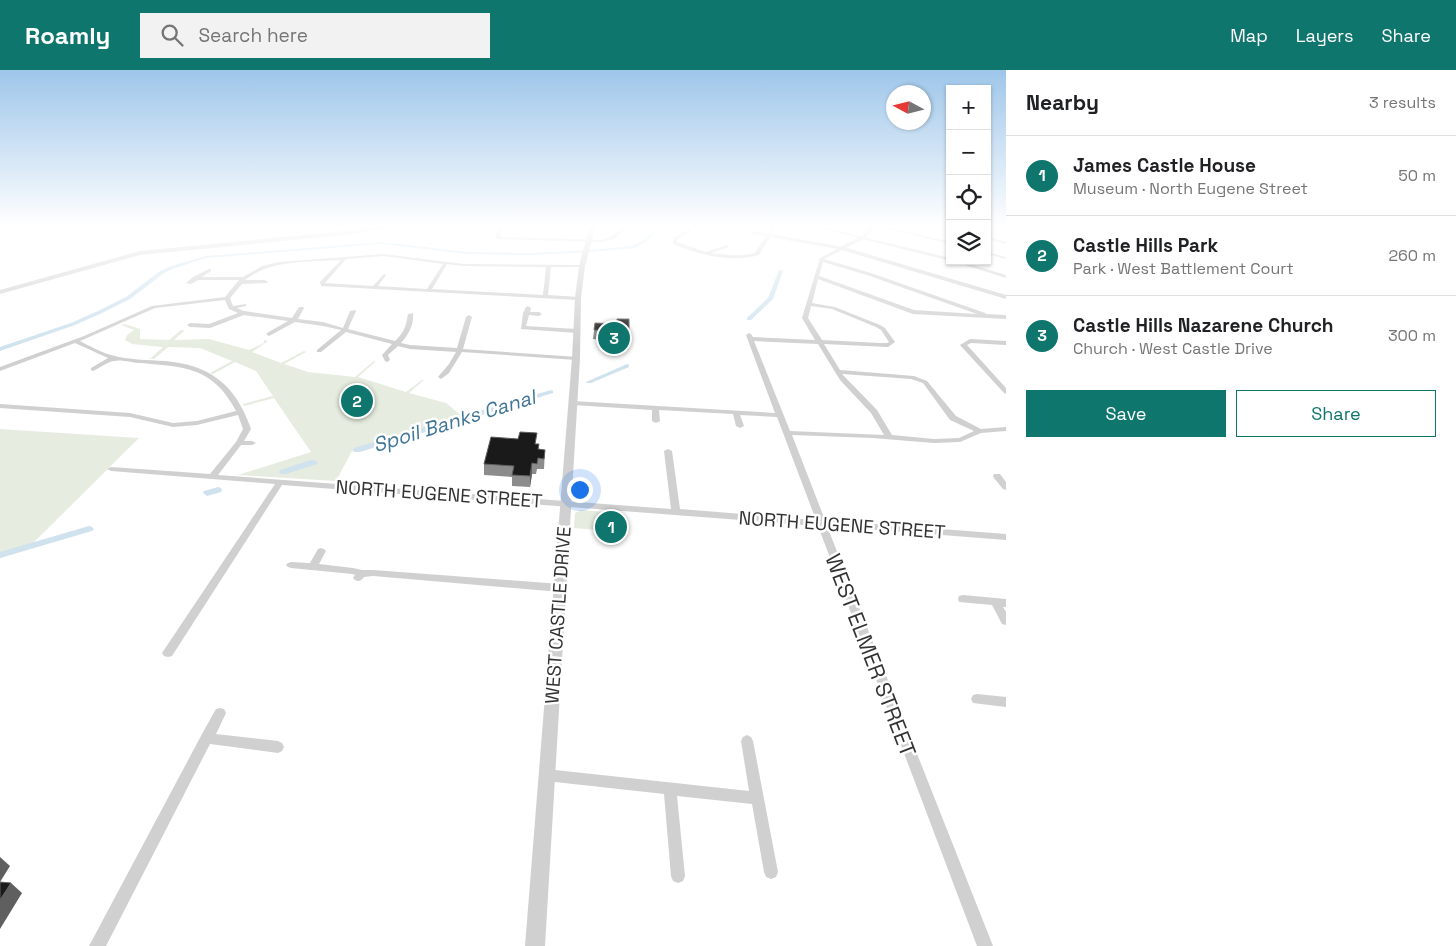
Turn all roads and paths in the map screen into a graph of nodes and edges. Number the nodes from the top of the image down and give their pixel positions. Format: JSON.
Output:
{"nodes":[{"id":1,"x":94,"y":266,"type":"edge"},
{"id":2,"x":264,"y":266,"type":"edge"},
{"id":3,"x":338,"y":266,"type":"edge"},
{"id":4,"x":444,"y":266,"type":"edge"},
{"id":5,"x":495,"y":266,"type":"edge"},
{"id":6,"x":498,"y":266,"type":"junction"},
{"id":7,"x":549,"y":266,"type":"junction"},
{"id":8,"x":582,"y":266,"type":"joint"},
{"id":9,"x":820,"y":266,"type":"edge"},
{"id":10,"x":842,"y":266,"type":"edge"},
{"id":11,"x":902,"y":266,"type":"edge"},
{"id":12,"x":970,"y":266,"type":"edge"},
{"id":13,"x":209,"y":270,"type":"dead end"},
{"id":14,"x":495,"y":272,"type":"dead end"},
{"id":15,"x":384,"y":275,"type":"dead end"},
{"id":16,"x":817,"y":277,"type":"junction"},
{"id":17,"x":1006,"y":277,"type":"edge"},
{"id":18,"x":195,"y":278,"type":"junction"},
{"id":19,"x":243,"y":280,"type":"junction"},
{"id":20,"x":265,"y":282,"type":"dead end"},
{"id":21,"x":189,"y":283,"type":"dead end"},
{"id":22,"x":374,"y":288,"type":"junction"},
{"id":23,"x":429,"y":290,"type":"junction"},
{"id":24,"x":0,"y":292,"type":"edge"},
{"id":25,"x":545,"y":296,"type":"junction"},
{"id":26,"x":1006,"y":297,"type":"edge"},
{"id":27,"x":227,"y":298,"type":"junction"},
{"id":28,"x":578,"y":298,"type":"junction"},
{"id":29,"x":809,"y":304,"type":"junction"},
{"id":30,"x":244,"y":305,"type":"dead end"},
{"id":31,"x":231,"y":308,"type":"junction"},
{"id":32,"x":301,"y":308,"type":"dead end"},
{"id":33,"x":353,"y":311,"type":"dead end"},
{"id":34,"x":242,"y":313,"type":"junction"},
{"id":35,"x":412,"y":314,"type":"dead end"},
{"id":36,"x":539,"y":314,"type":"dead end"},
{"id":37,"x":987,"y":316,"type":"junction"},
{"id":38,"x":469,"y":317,"type":"dead end"},
{"id":39,"x":1006,"y":317,"type":"edge"},
{"id":40,"x":294,"y":320,"type":"junction"},
{"id":41,"x":190,"y":325,"type":"dead end"},
{"id":42,"x":345,"y":330,"type":"junction"},
{"id":43,"x":577,"y":331,"type":"junction"},
{"id":44,"x":270,"y":334,"type":"dead end"},
{"id":45,"x":75,"y":341,"type":"junction"},
{"id":46,"x":819,"y":342,"type":"junction"},
{"id":47,"x":1006,"y":343,"type":"edge"},
{"id":48,"x":395,"y":344,"type":"junction"},
{"id":49,"x":319,"y":351,"type":"dead end"},
{"id":50,"x":457,"y":351,"type":"junction"},
{"id":51,"x":114,"y":358,"type":"junction"},
{"id":52,"x":576,"y":358,"type":"junction"},
{"id":53,"x":387,"y":360,"type":"dead end"},
{"id":54,"x":0,"y":369,"type":"edge"},
{"id":55,"x":93,"y":369,"type":"dead end"},
{"id":56,"x":837,"y":372,"type":"junction"},
{"id":57,"x":441,"y":377,"type":"dead end"},
{"id":58,"x":921,"y":380,"type":"joint"},
{"id":59,"x":1006,"y":392,"type":"edge"},
{"id":60,"x":573,"y":403,"type":"junction"},
{"id":61,"x":0,"y":406,"type":"edge"},
{"id":62,"x":130,"y":406,"type":"dead end"},
{"id":63,"x":655,"y":408,"type":"junction"},
{"id":64,"x":240,"y":412,"type":"junction"},
{"id":65,"x":736,"y":413,"type":"junction"},
{"id":66,"x":121,"y":414,"type":"junction"},
{"id":67,"x":780,"y":415,"type":"junction"},
{"id":68,"x":656,"y":421,"type":"dead end"},
{"id":69,"x":740,"y":426,"type":"dead end"},
{"id":70,"x":1006,"y":429,"type":"edge"},
{"id":71,"x":980,"y":431,"type":"junction"},
{"id":72,"x":786,"y":433,"type":"junction"},
{"id":73,"x":890,"y":438,"type":"junction"},
{"id":74,"x":239,"y":443,"type":"junction"},
{"id":75,"x":252,"y":444,"type":"dead end"},
{"id":76,"x":668,"y":451,"type":"dead end"},
{"id":77,"x":111,"y":469,"type":"dead end"},
{"id":78,"x":997,"y":476,"type":"dead end"},
{"id":79,"x":212,"y":477,"type":"junction"},
{"id":80,"x":280,"y":482,"type":"junction"},
{"id":81,"x":1006,"y":487,"type":"edge"},
{"id":82,"x":566,"y":504,"type":"junction"},
{"id":83,"x":676,"y":512,"type":"junction"},
{"id":84,"x":820,"y":523,"type":"junction"},
{"id":85,"x":1006,"y":537,"type":"edge"},
{"id":86,"x":321,"y":552,"type":"dead end"},
{"id":87,"x":291,"y":565,"type":"dead end"},
{"id":88,"x":313,"y":567,"type":"junction"},
{"id":89,"x":560,"y":588,"type":"junction"},
{"id":90,"x":964,"y":599,"type":"dead end"},
{"id":91,"x":995,"y":602,"type":"junction"},
{"id":92,"x":1006,"y":603,"type":"edge"},
{"id":93,"x":1006,"y":621,"type":"edge"},
{"id":94,"x":168,"y":653,"type":"dead end"},
{"id":95,"x":976,"y":699,"type":"dead end"},
{"id":96,"x":1006,"y":702,"type":"edge"},
{"id":97,"x":220,"y":713,"type":"dead end"},
{"id":98,"x":206,"y":738,"type":"junction"},
{"id":99,"x":747,"y":741,"type":"dead end"},
{"id":100,"x":278,"y":747,"type":"dead end"},
{"id":101,"x":546,"y":775,"type":"junction"},
{"id":102,"x":670,"y":789,"type":"junction"},
{"id":103,"x":757,"y":798,"type":"junction"},
{"id":104,"x":771,"y":872,"type":"dead end"},
{"id":105,"x":678,"y":876,"type":"dead end"},
{"id":106,"x":97,"y":946,"type":"edge"},
{"id":107,"x":535,"y":946,"type":"edge"},
{"id":108,"x":984,"y":946,"type":"edge"}],
"edges":[{"from":1,"to":24,"type":"street"},
{"from":2,"to":19,"type":"street"},
{"from":3,"to":22,"type":"street"},
{"from":4,"to":23,"type":"street"},
{"from":5,"to":6,"type":"street"},
{"from":6,"to":7,"type":"street"},
{"from":6,"to":14,"type":"street"},
{"from":7,"to":8,"type":"street"},
{"from":7,"to":25,"type":"street"},
{"from":8,"to":28,"type":"street","name":"WEST CASTLE DRIVE"},
{"from":9,"to":16,"type":"street"},
{"from":10,"to":37,"type":"street"},
{"from":11,"to":26,"type":"street"},
{"from":12,"to":17,"type":"street"},
{"from":13,"to":18,"type":"street"},
{"from":15,"to":22,"type":"street"},
{"from":16,"to":29,"type":"street"},
{"from":16,"to":37,"type":"street"},
{"from":18,"to":19,"type":"street"},
{"from":18,"to":21,"type":"street"},
{"from":19,"to":20,"type":"street"},
{"from":19,"to":27,"type":"street"},
{"from":22,"to":23,"type":"street"},
{"from":23,"to":25,"type":"street"},
{"from":25,"to":28,"type":"street"},
{"from":27,"to":31,"type":"street"},
{"from":27,"to":45,"type":"street"},
{"from":28,"to":43,"type":"street","name":"WEST CASTLE DRIVE"},
{"from":29,"to":46,"type":"street"},
{"from":29,"to":46,"type":"street"},
{"from":30,"to":31,"type":"street"},
{"from":31,"to":34,"type":"street"},
{"from":32,"to":40,"type":"street"},
{"from":33,"to":42,"type":"street"},
{"from":34,"to":40,"type":"street"},
{"from":34,"to":41,"type":"street"},
{"from":35,"to":48,"type":"street"},
{"from":36,"to":43,"type":"street"},
{"from":37,"to":39,"type":"street"},
{"from":38,"to":50,"type":"street"},
{"from":40,"to":42,"type":"street"},
{"from":40,"to":44,"type":"street"},
{"from":42,"to":48,"type":"street"},
{"from":42,"to":49,"type":"street"},
{"from":43,"to":52,"type":"street","name":"WEST CASTLE DRIVE"},
{"from":45,"to":51,"type":"street"},
{"from":45,"to":54,"type":"street"},
{"from":46,"to":56,"type":"street"},
{"from":46,"to":67,"type":"street","name":"WEST ELMER STREET"},
{"from":47,"to":59,"type":"street"},
{"from":48,"to":50,"type":"street"},
{"from":48,"to":53,"type":"street"},
{"from":50,"to":52,"type":"street"},
{"from":50,"to":57,"type":"street"},
{"from":51,"to":55,"type":"street"},
{"from":51,"to":64,"type":"street"},
{"from":52,"to":60,"type":"street","name":"WEST CASTLE DRIVE"},
{"from":56,"to":58,"type":"street"},
{"from":56,"to":73,"type":"street"},
{"from":58,"to":71,"type":"street"},
{"from":60,"to":63,"type":"street"},
{"from":60,"to":82,"type":"street","name":"WEST CASTLE DRIVE"},
{"from":61,"to":66,"type":"street"},
{"from":62,"to":66,"type":"street"},
{"from":63,"to":65,"type":"street"},
{"from":63,"to":68,"type":"street"},
{"from":64,"to":66,"type":"street"},
{"from":64,"to":74,"type":"street"},
{"from":65,"to":67,"type":"street"},
{"from":65,"to":69,"type":"street"},
{"from":67,"to":72,"type":"street","name":"WEST ELMER STREET"},
{"from":70,"to":71,"type":"street"},
{"from":71,"to":73,"type":"street"},
{"from":72,"to":73,"type":"street"},
{"from":72,"to":84,"type":"street","name":"WEST ELMER STREET"},
{"from":74,"to":75,"type":"street"},
{"from":74,"to":79,"type":"street"},
{"from":76,"to":83,"type":"street"},
{"from":77,"to":79,"type":"street","name":"NORTH EUGENE STREET"},
{"from":78,"to":81,"type":"street"},
{"from":79,"to":80,"type":"street","name":"NORTH EUGENE STREET"},
{"from":80,"to":82,"type":"street","name":"NORTH EUGENE STREET"},
{"from":80,"to":94,"type":"street"},
{"from":82,"to":83,"type":"street","name":"NORTH EUGENE STREET"},
{"from":82,"to":89,"type":"street","name":"WEST CASTLE DRIVE"},
{"from":83,"to":84,"type":"street","name":"NORTH EUGENE STREET"},
{"from":84,"to":85,"type":"street","name":"NORTH EUGENE STREET"},
{"from":84,"to":108,"type":"street","name":"WEST ELMER STREET"},
{"from":86,"to":88,"type":"street"},
{"from":87,"to":88,"type":"street"},
{"from":88,"to":89,"type":"street"},
{"from":89,"to":101,"type":"street","name":"WEST CASTLE DRIVE"},
{"from":90,"to":91,"type":"street"},
{"from":91,"to":92,"type":"street"},
{"from":91,"to":93,"type":"street"},
{"from":95,"to":96,"type":"street"},
{"from":97,"to":98,"type":"street"},
{"from":98,"to":100,"type":"street"},
{"from":98,"to":106,"type":"street"},
{"from":99,"to":103,"type":"street"},
{"from":101,"to":102,"type":"street"},
{"from":101,"to":107,"type":"street","name":"WEST CASTLE DRIVE"},
{"from":102,"to":103,"type":"street"},
{"from":102,"to":105,"type":"street"},
{"from":103,"to":104,"type":"street"}]}
